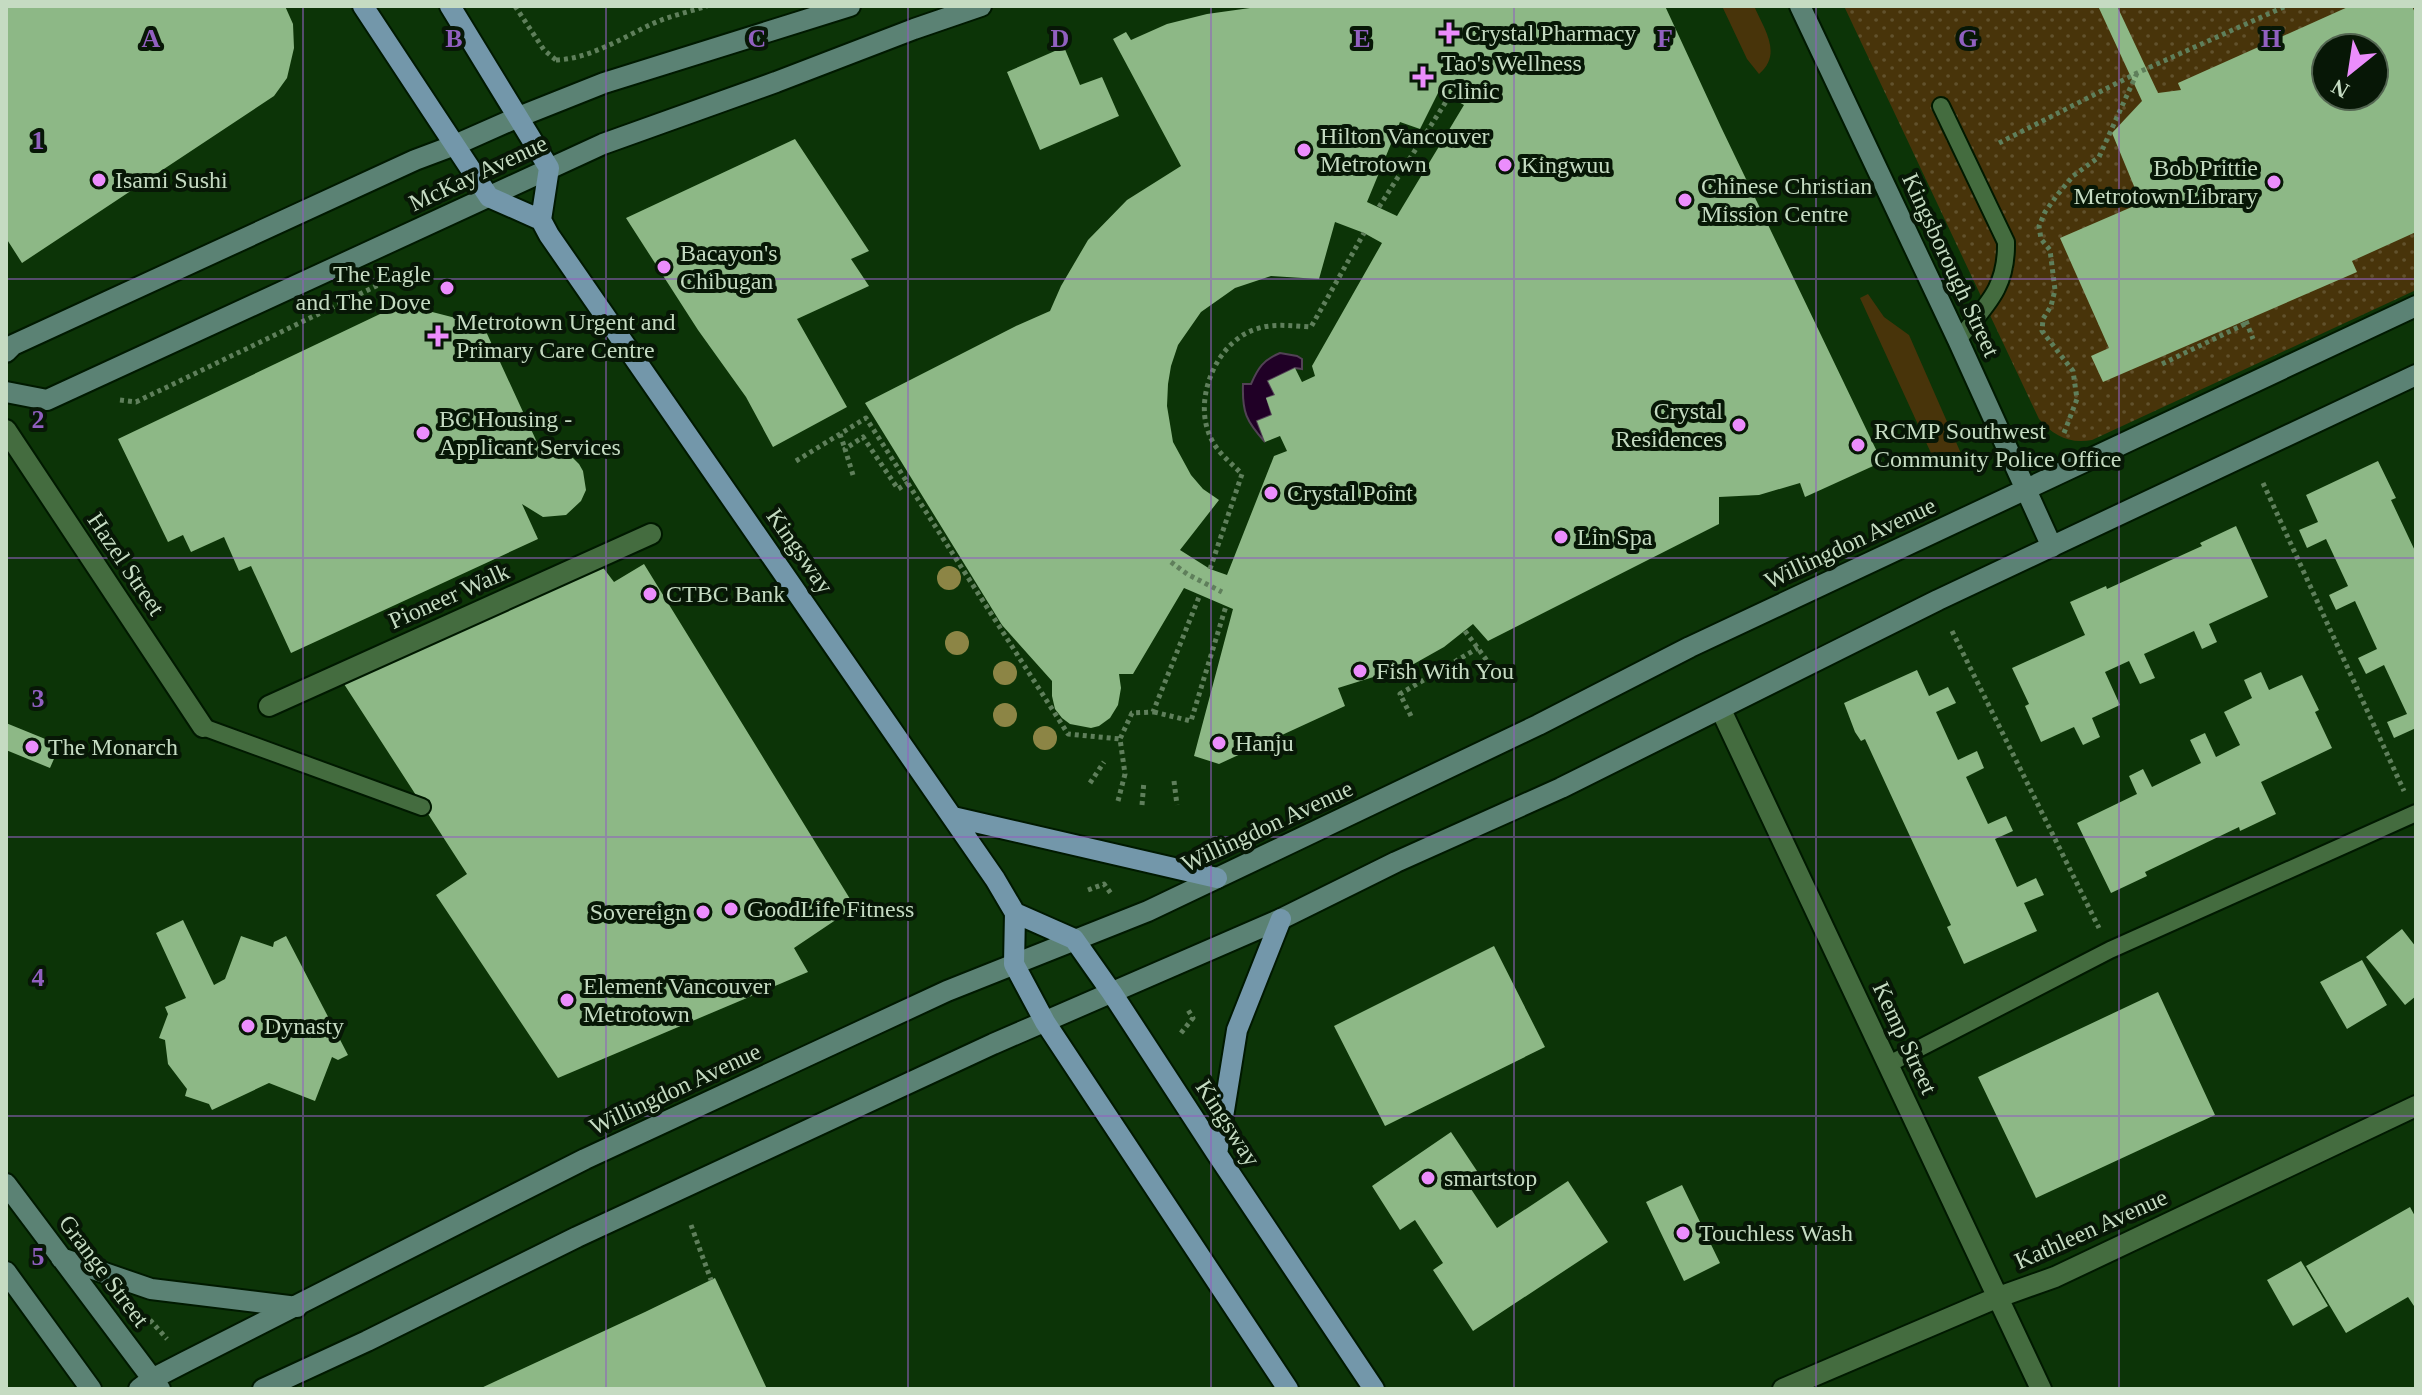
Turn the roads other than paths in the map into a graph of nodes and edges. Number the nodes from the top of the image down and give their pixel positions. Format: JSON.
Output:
{"nodes":[{"id":1,"x":363,"y":6,"type":"edge"},
{"id":2,"x":450,"y":6,"type":"edge"},
{"id":3,"x":850,"y":6,"type":"edge"},
{"id":4,"x":981,"y":6,"type":"edge"},
{"id":5,"x":1800,"y":6,"type":"edge"},
{"id":6,"x":1941,"y":106,"type":"dead end"},
{"id":7,"x":516,"y":118,"type":"junction"},
{"id":8,"x":455,"y":145,"type":"junction"},
{"id":9,"x":549,"y":168,"type":"junction"},
{"id":10,"x":489,"y":197,"type":"junction"},
{"id":11,"x":541,"y":220,"type":"junction"},
{"id":12,"x":2416,"y":306,"type":"edge"},
{"id":13,"x":1958,"y":340,"type":"junction"},
{"id":14,"x":6,"y":352,"type":"edge"},
{"id":15,"x":2416,"y":375,"type":"edge"},
{"id":16,"x":6,"y":392,"type":"edge"},
{"id":17,"x":6,"y":430,"type":"edge"},
{"id":18,"x":2025,"y":489,"type":"junction"},
{"id":19,"x":651,"y":534,"type":"dead end"},
{"id":20,"x":2052,"y":547,"type":"junction"},
{"id":21,"x":269,"y":706,"type":"dead end"},
{"id":22,"x":1721,"y":710,"type":"junction"},
{"id":23,"x":203,"y":727,"type":"joint"},
{"id":24,"x":422,"y":807,"type":"dead end"},
{"id":25,"x":2415,"y":813,"type":"edge"},
{"id":26,"x":953,"y":817,"type":"junction"},
{"id":27,"x":1217,"y":878,"type":"junction"},
{"id":28,"x":1015,"y":913,"type":"junction"},
{"id":29,"x":1281,"y":919,"type":"junction"},
{"id":30,"x":1074,"y":939,"type":"junction"},
{"id":31,"x":1014,"y":964,"type":"junction"},
{"id":32,"x":1112,"y":993,"type":"junction"},
{"id":33,"x":1045,"y":1022,"type":"junction"},
{"id":34,"x":1889,"y":1064,"type":"junction"},
{"id":35,"x":2416,"y":1106,"type":"edge"},
{"id":36,"x":1217,"y":1154,"type":"junction"},
{"id":37,"x":6,"y":1184,"type":"edge"},
{"id":38,"x":61,"y":1258,"type":"junction"},
{"id":39,"x":6,"y":1272,"type":"edge"},
{"id":40,"x":1996,"y":1298,"type":"junction"},
{"id":41,"x":297,"y":1307,"type":"junction"},
{"id":42,"x":150,"y":1386,"type":"edge"},
{"id":43,"x":91,"y":1389,"type":"edge"},
{"id":44,"x":263,"y":1389,"type":"edge"},
{"id":45,"x":1288,"y":1389,"type":"edge"},
{"id":46,"x":1374,"y":1389,"type":"edge"},
{"id":47,"x":1783,"y":1389,"type":"edge"},
{"id":48,"x":2041,"y":1389,"type":"edge"}],
"edges":[{"from":1,"to":8,"type":"main road"},
{"from":2,"to":7,"type":"main road"},
{"from":3,"to":7,"type":"main road","name":"McKay Avenue"},
{"from":4,"to":9,"type":"main road","name":"McKay Avenue"},
{"from":5,"to":13,"type":"main road","name":"Kingsborough Street"},
{"from":6,"to":13,"type":"lane"},
{"from":7,"to":8,"type":"main road","name":"McKay Avenue"},
{"from":7,"to":9,"type":"main road"},
{"from":8,"to":10,"type":"main road"},
{"from":8,"to":14,"type":"main road","name":"McKay Avenue"},
{"from":9,"to":10,"type":"main road","name":"McKay Avenue"},
{"from":9,"to":11,"type":"main road"},
{"from":10,"to":11,"type":"main road"},
{"from":10,"to":16,"type":"main road","name":"McKay Avenue"},
{"from":11,"to":26,"type":"main road","name":"Kingsway"},
{"from":12,"to":18,"type":"main road","name":"Willingdon Avenue"},
{"from":13,"to":18,"type":"main road","name":"Kingsborough Street"},
{"from":15,"to":20,"type":"main road"},
{"from":17,"to":23,"type":"street","name":"Hazel Street"},
{"from":18,"to":20,"type":"main road","name":"Kingsborough Street"},
{"from":18,"to":27,"type":"main road","name":"Willingdon Avenue"},
{"from":19,"to":21,"type":"street","name":"Pioneer Walk"},
{"from":20,"to":22,"type":"main road"},
{"from":22,"to":29,"type":"main road"},
{"from":22,"to":34,"type":"street","name":"Kemp Street"},
{"from":23,"to":24,"type":"lane"},
{"from":25,"to":34,"type":"lane"},
{"from":26,"to":27,"type":"main road"},
{"from":26,"to":28,"type":"main road","name":"Kingsway"},
{"from":27,"to":30,"type":"main road","name":"Willingdon Avenue"},
{"from":28,"to":30,"type":"main road"},
{"from":28,"to":31,"type":"main road"},
{"from":29,"to":32,"type":"main road"},
{"from":29,"to":36,"type":"main road"},
{"from":30,"to":31,"type":"main road","name":"Willingdon Avenue"},
{"from":30,"to":32,"type":"main road","name":"Kingsway"},
{"from":31,"to":33,"type":"main road"},
{"from":31,"to":41,"type":"main road","name":"Willingdon Avenue"},
{"from":32,"to":33,"type":"main road"},
{"from":32,"to":36,"type":"main road","name":"Kingsway"},
{"from":33,"to":44,"type":"main road"},
{"from":33,"to":45,"type":"main road"},
{"from":34,"to":40,"type":"street","name":"Kemp Street"},
{"from":35,"to":40,"type":"street","name":"Kathleen Avenue"},
{"from":36,"to":46,"type":"main road","name":"Kingsway"},
{"from":37,"to":38,"type":"main road","name":"Grange Street"},
{"from":38,"to":41,"type":"main road"},
{"from":38,"to":42,"type":"main road","name":"Grange Street"},
{"from":39,"to":43,"type":"main road"},
{"from":40,"to":47,"type":"street","name":"Kathleen Avenue"},
{"from":40,"to":48,"type":"street","name":"Kemp Street"},
{"from":41,"to":42,"type":"main road","name":"Willingdon Avenue"}]}
